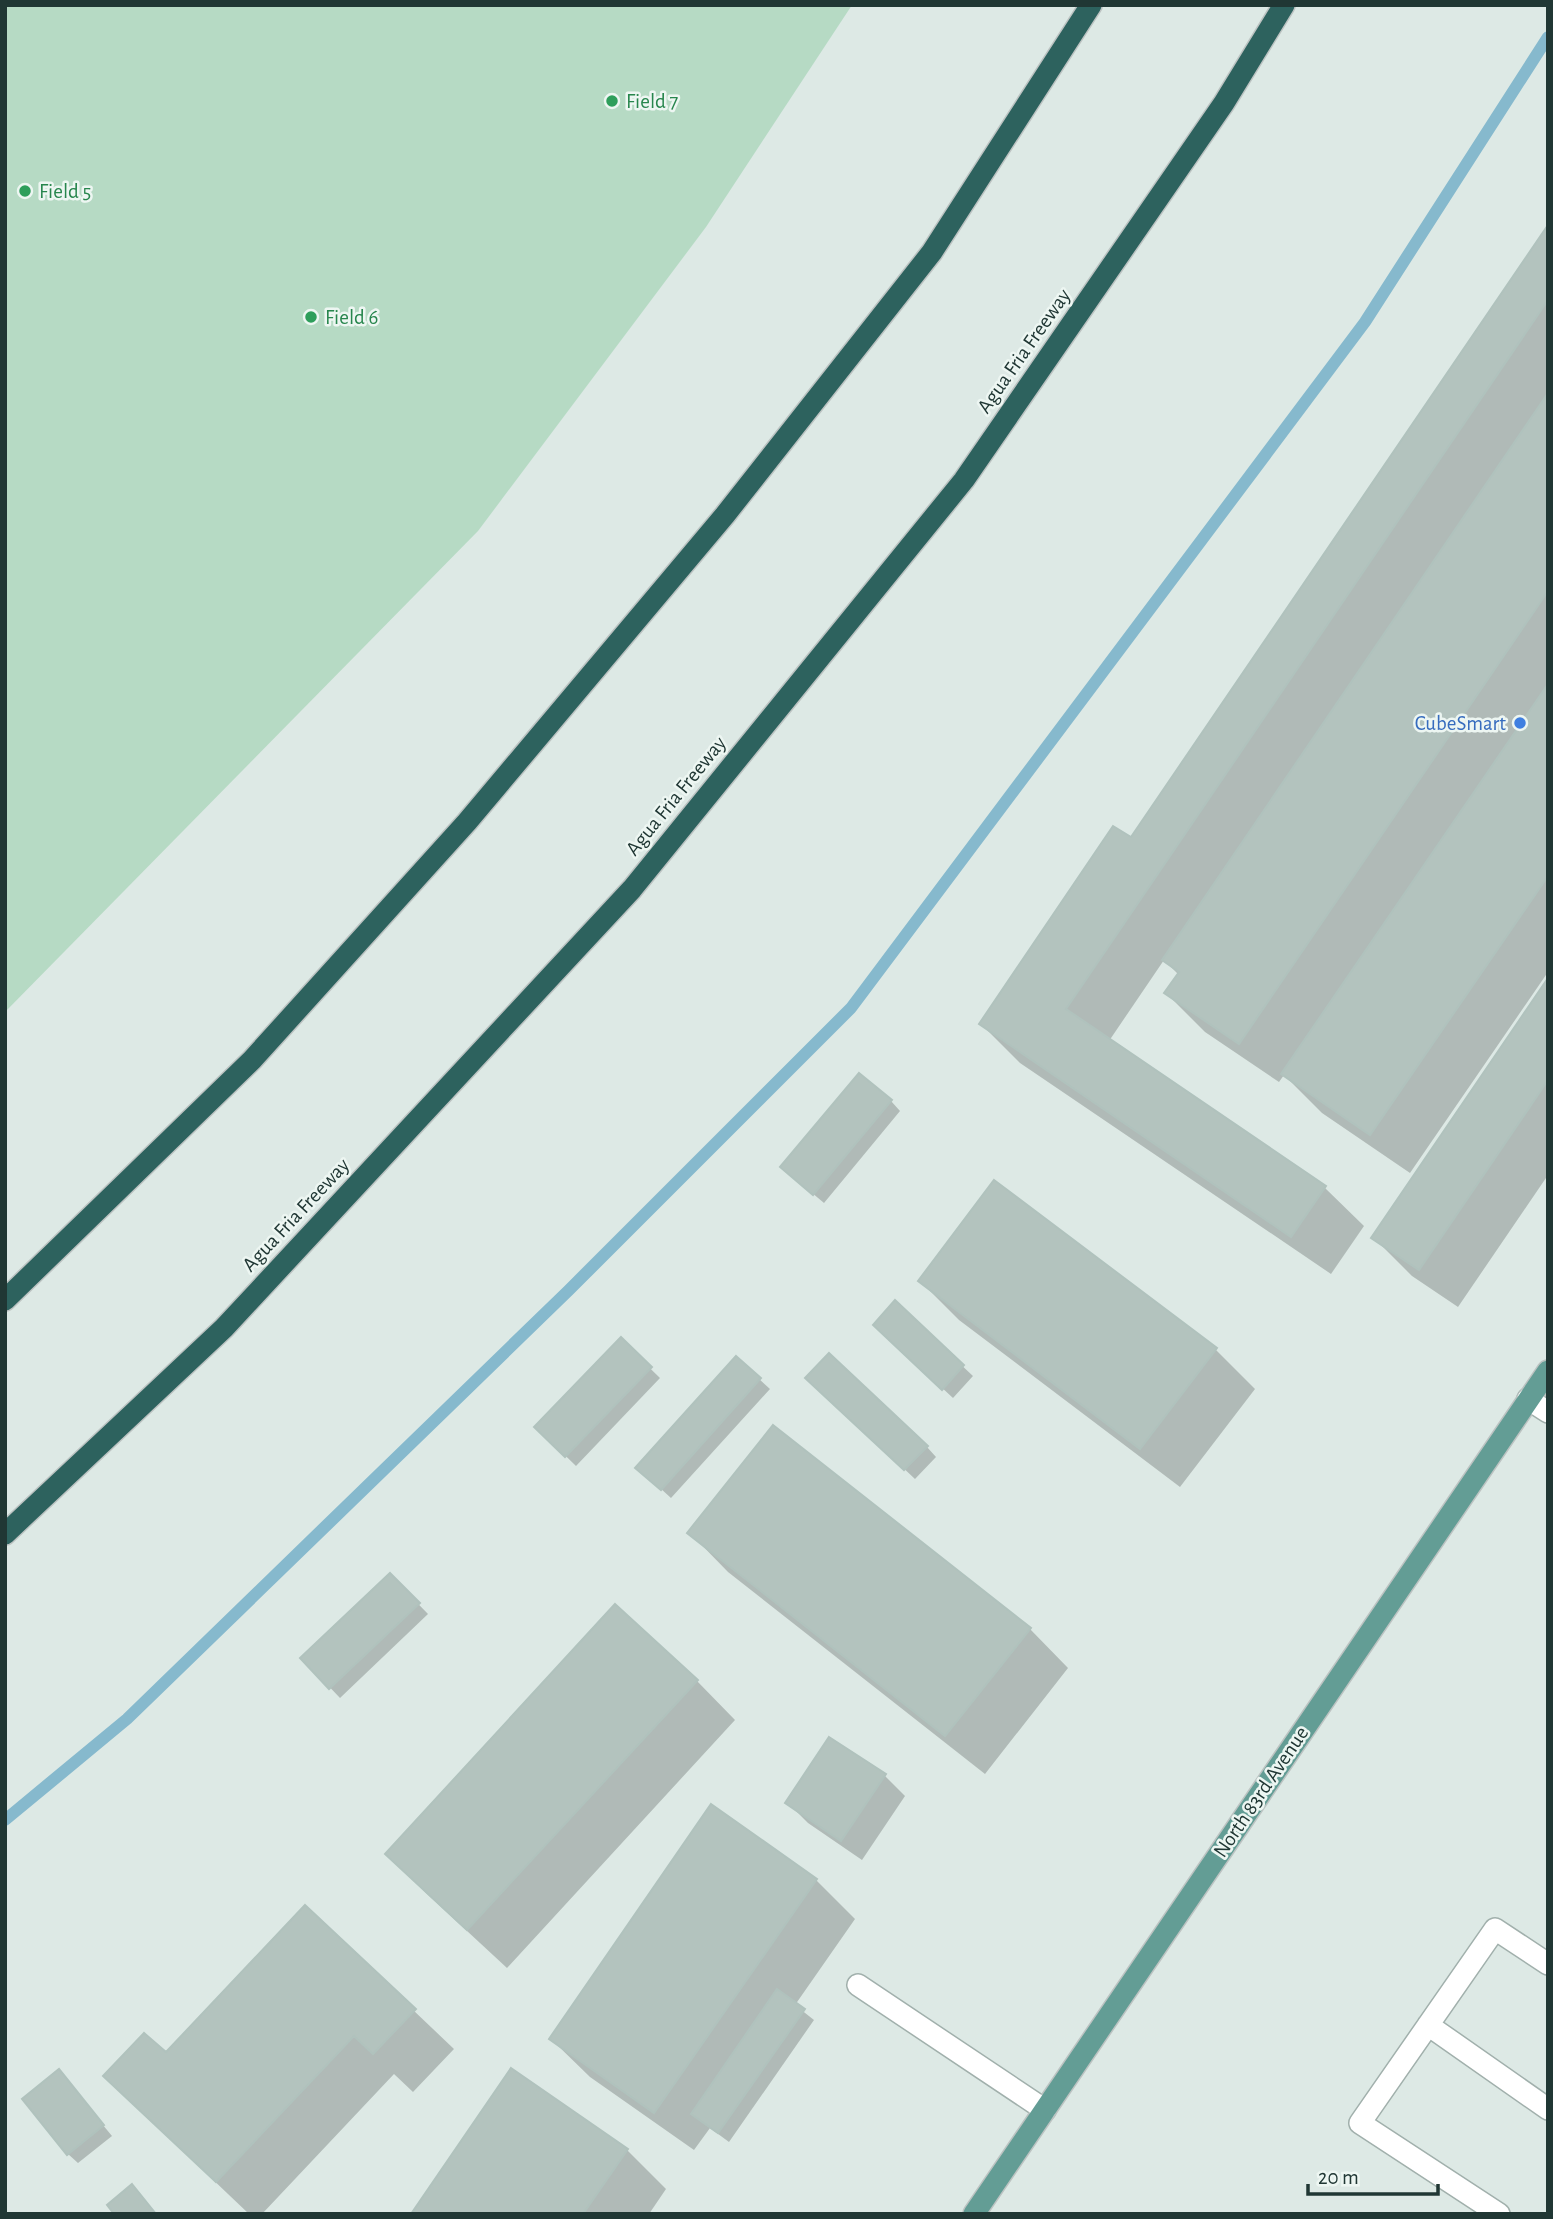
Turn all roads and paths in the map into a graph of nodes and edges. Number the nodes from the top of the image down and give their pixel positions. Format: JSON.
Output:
{"nodes":[{"id":1,"x":1091,"y":5,"type":"edge"},
{"id":2,"x":1284,"y":5,"type":"edge"},
{"id":3,"x":5,"y":1300,"type":"edge"},
{"id":4,"x":1548,"y":1371,"type":"edge"},
{"id":5,"x":1528,"y":1399,"type":"junction"},
{"id":6,"x":1548,"y":1412,"type":"edge"},
{"id":7,"x":5,"y":1534,"type":"edge"},
{"id":8,"x":1548,"y":1964,"type":"edge"},
{"id":9,"x":858,"y":1985,"type":"dead end"},
{"id":10,"x":1428,"y":2025,"type":"junction"},
{"id":11,"x":1548,"y":2109,"type":"edge"},
{"id":12,"x":1045,"y":2110,"type":"junction"},
{"id":13,"x":974,"y":2214,"type":"edge"},
{"id":14,"x":1499,"y":2214,"type":"edge"}],
"edges":[{"from":1,"to":3,"type":"highway"},
{"from":2,"to":7,"type":"highway","name":"Agua Fria Freeway"},
{"from":4,"to":5,"type":"main road","name":"North 83rd Avenue"},
{"from":5,"to":6,"type":"street"},
{"from":5,"to":12,"type":"main road","name":"North 83rd Avenue"},
{"from":8,"to":10,"type":"street"},
{"from":9,"to":12,"type":"street"},
{"from":10,"to":11,"type":"street"},
{"from":10,"to":14,"type":"street"},
{"from":12,"to":13,"type":"main road","name":"North 83rd Avenue"}]}
